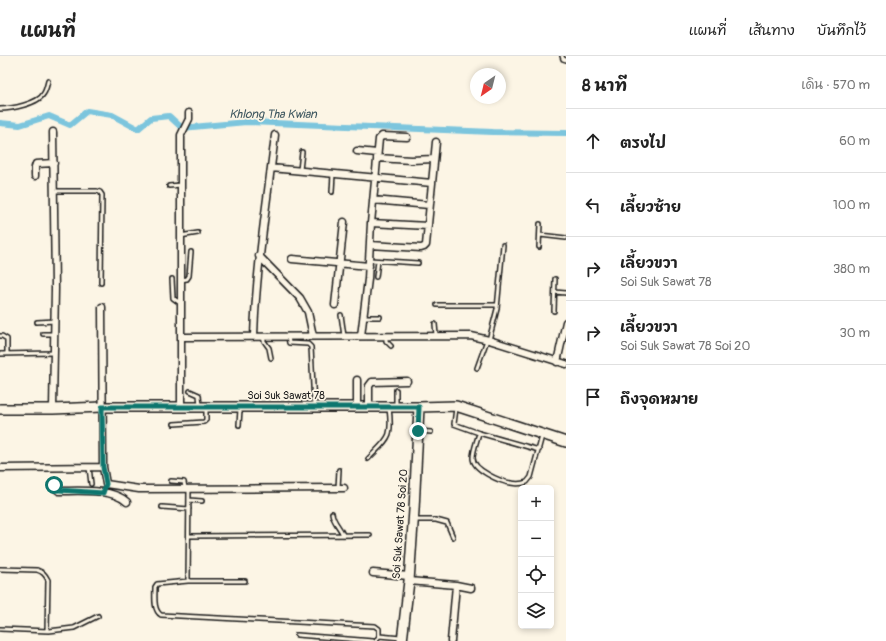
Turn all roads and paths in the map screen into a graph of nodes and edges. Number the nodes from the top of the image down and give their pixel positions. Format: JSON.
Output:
{"nodes":[{"id":1,"x":562,"y":56,"type":"edge"},
{"id":2,"x":566,"y":60,"type":"edge"},
{"id":3,"x":48,"y":81,"type":"dead end"},
{"id":4,"x":0,"y":109,"type":"edge"},
{"id":5,"x":189,"y":116,"type":"dead end"},
{"id":6,"x":53,"y":132,"type":"dead end"},
{"id":7,"x":274,"y":135,"type":"dead end"},
{"id":8,"x":407,"y":137,"type":"dead end"},
{"id":9,"x":436,"y":142,"type":"dead end"},
{"id":10,"x":356,"y":151,"type":"dead end"},
{"id":11,"x":302,"y":152,"type":"dead end"},
{"id":12,"x":377,"y":155,"type":"junction"},
{"id":13,"x":434,"y":159,"type":"junction"},
{"id":14,"x":54,"y":163,"type":"junction"},
{"id":15,"x":271,"y":168,"type":"junction"},
{"id":16,"x":300,"y":171,"type":"junction"},
{"id":17,"x":333,"y":174,"type":"junction"},
{"id":18,"x":35,"y":176,"type":"dead end"},
{"id":19,"x":374,"y":178,"type":"junction"},
{"id":20,"x":432,"y":183,"type":"junction"},
{"id":21,"x":181,"y":185,"type":"junction"},
{"id":22,"x":169,"y":186,"type":"dead end"},
{"id":23,"x":54,"y":190,"type":"junction"},
{"id":24,"x":332,"y":192,"type":"dead end"},
{"id":25,"x":373,"y":200,"type":"junction"},
{"id":26,"x":429,"y":205,"type":"junction"},
{"id":27,"x":344,"y":222,"type":"dead end"},
{"id":28,"x":371,"y":223,"type":"junction"},
{"id":29,"x":540,"y":224,"type":"dead end"},
{"id":30,"x":428,"y":226,"type":"junction"},
{"id":31,"x":198,"y":233,"type":"dead end"},
{"id":32,"x":540,"y":235,"type":"junction"},
{"id":33,"x":180,"y":236,"type":"junction"},
{"id":34,"x":566,"y":238,"type":"edge"},
{"id":35,"x":370,"y":245,"type":"junction"},
{"id":36,"x":503,"y":245,"type":"dead end"},
{"id":37,"x":539,"y":247,"type":"dead end"},
{"id":38,"x":191,"y":252,"type":"dead end"},
{"id":39,"x":259,"y":256,"type":"junction"},
{"id":40,"x":292,"y":259,"type":"dead end"},
{"id":41,"x":378,"y":261,"type":"junction"},
{"id":42,"x":339,"y":263,"type":"junction"},
{"id":43,"x":369,"y":263,"type":"junction"},
{"id":44,"x":418,"y":263,"type":"dead end"},
{"id":45,"x":376,"y":277,"type":"dead end"},
{"id":46,"x":172,"y":279,"type":"dead end"},
{"id":47,"x":555,"y":279,"type":"dead end"},
{"id":48,"x":180,"y":280,"type":"junction"},
{"id":49,"x":101,"y":283,"type":"dead end"},
{"id":50,"x":555,"y":292,"type":"junction"},
{"id":51,"x":566,"y":293,"type":"edge"},
{"id":52,"x":180,"y":303,"type":"junction"},
{"id":53,"x":335,"y":305,"type":"dead end"},
{"id":54,"x":437,"y":305,"type":"dead end"},
{"id":55,"x":497,"y":305,"type":"junction"},
{"id":56,"x":102,"y":307,"type":"dead end"},
{"id":57,"x":554,"y":311,"type":"dead end"},
{"id":58,"x":341,"y":315,"type":"dead end"},
{"id":59,"x":363,"y":317,"type":"junction"},
{"id":60,"x":380,"y":317,"type":"dead end"},
{"id":61,"x":55,"y":321,"type":"junction"},
{"id":62,"x":37,"y":322,"type":"dead end"},
{"id":63,"x":566,"y":322,"type":"edge"},
{"id":64,"x":435,"y":324,"type":"dead end"},
{"id":65,"x":43,"y":334,"type":"dead end"},
{"id":66,"x":54,"y":334,"type":"junction"},
{"id":67,"x":0,"y":336,"type":"edge"},
{"id":68,"x":254,"y":336,"type":"junction"},
{"id":69,"x":263,"y":336,"type":"junction"},
{"id":70,"x":288,"y":336,"type":"junction"},
{"id":71,"x":312,"y":336,"type":"junction"},
{"id":72,"x":344,"y":336,"type":"junction"},
{"id":73,"x":361,"y":336,"type":"junction"},
{"id":74,"x":386,"y":336,"type":"junction"},
{"id":75,"x":436,"y":336,"type":"junction"},
{"id":76,"x":181,"y":337,"type":"junction"},
{"id":77,"x":488,"y":340,"type":"junction"},
{"id":78,"x":391,"y":346,"type":"dead end"},
{"id":79,"x":54,"y":353,"type":"junction"},
{"id":80,"x":0,"y":354,"type":"edge"},
{"id":81,"x":7,"y":354,"type":"junction"},
{"id":82,"x":271,"y":358,"type":"dead end"},
{"id":83,"x":557,"y":362,"type":"junction"},
{"id":84,"x":566,"y":364,"type":"edge"},
{"id":85,"x":477,"y":368,"type":"dead end"},
{"id":86,"x":357,"y":380,"type":"dead end"},
{"id":87,"x":407,"y":382,"type":"dead end"},
{"id":88,"x":396,"y":390,"type":"dead end"},
{"id":89,"x":190,"y":391,"type":"dead end"},
{"id":90,"x":456,"y":406,"type":"junction"},
{"id":91,"x":102,"y":407,"type":"junction"},
{"id":92,"x":181,"y":407,"type":"junction"},
{"id":93,"x":203,"y":407,"type":"junction"},
{"id":94,"x":240,"y":407,"type":"junction"},
{"id":95,"x":314,"y":407,"type":"junction"},
{"id":96,"x":357,"y":407,"type":"junction"},
{"id":97,"x":369,"y":407,"type":"junction"},
{"id":98,"x":393,"y":407,"type":"junction"},
{"id":99,"x":419,"y":407,"type":"junction"},
{"id":100,"x":0,"y":408,"type":"edge"},
{"id":101,"x":53,"y":409,"type":"junction"},
{"id":102,"x":174,"y":424,"type":"dead end"},
{"id":103,"x":239,"y":425,"type":"dead end"},
{"id":104,"x":418,"y":431,"type":"junction"},
{"id":105,"x":432,"y":432,"type":"dead end"},
{"id":106,"x":479,"y":433,"type":"junction"},
{"id":107,"x":543,"y":434,"type":"junction"},
{"id":108,"x":566,"y":442,"type":"edge"},
{"id":109,"x":539,"y":450,"type":"junction"},
{"id":110,"x":368,"y":459,"type":"dead end"},
{"id":111,"x":89,"y":467,"type":"junction"},
{"id":112,"x":103,"y":467,"type":"junction"},
{"id":113,"x":0,"y":468,"type":"edge"},
{"id":114,"x":338,"y":470,"type":"dead end"},
{"id":115,"x":171,"y":481,"type":"dead end"},
{"id":116,"x":91,"y":484,"type":"dead end"},
{"id":117,"x":106,"y":484,"type":"junction"},
{"id":118,"x":54,"y":485,"type":"dead end"},
{"id":119,"x":341,"y":488,"type":"joint"},
{"id":120,"x":187,"y":489,"type":"junction"},
{"id":121,"x":103,"y":493,"type":"junction"},
{"id":122,"x":189,"y":500,"type":"junction"},
{"id":123,"x":202,"y":501,"type":"dead end"},
{"id":124,"x":127,"y":502,"type":"dead end"},
{"id":125,"x":162,"y":507,"type":"dead end"},
{"id":126,"x":189,"y":509,"type":"junction"},
{"id":127,"x":332,"y":513,"type":"dead end"},
{"id":128,"x":413,"y":520,"type":"junction"},
{"id":129,"x":343,"y":535,"type":"junction"},
{"id":130,"x":370,"y":535,"type":"dead end"},
{"id":131,"x":189,"y":536,"type":"junction"},
{"id":132,"x":453,"y":537,"type":"dead end"},
{"id":133,"x":0,"y":568,"type":"edge"},
{"id":134,"x":372,"y":573,"type":"dead end"},
{"id":135,"x":409,"y":578,"type":"junction"},
{"id":136,"x":188,"y":581,"type":"junction"},
{"id":137,"x":245,"y":581,"type":"dead end"},
{"id":138,"x":456,"y":585,"type":"junction"},
{"id":139,"x":471,"y":588,"type":"dead end"},
{"id":140,"x":98,"y":616,"type":"dead end"},
{"id":141,"x":0,"y":629,"type":"edge"},
{"id":142,"x":47,"y":631,"type":"junction"},
{"id":143,"x":297,"y":635,"type":"dead end"},
{"id":144,"x":379,"y":636,"type":"junction"},
{"id":145,"x":402,"y":640,"type":"edge"},
{"id":146,"x":375,"y":641,"type":"edge"},
{"id":147,"x":451,"y":641,"type":"edge"}],
"edges":[{"from":1,"to":2,"type":"lane"},
{"from":3,"to":4,"type":"lane"},
{"from":5,"to":21,"type":"street"},
{"from":6,"to":14,"type":"street"},
{"from":7,"to":15,"type":"street"},
{"from":8,"to":12,"type":"street"},
{"from":9,"to":13,"type":"street"},
{"from":10,"to":12,"type":"street"},
{"from":11,"to":16,"type":"lane"},
{"from":12,"to":13,"type":"street"},
{"from":12,"to":19,"type":"street"},
{"from":13,"to":20,"type":"street"},
{"from":14,"to":18,"type":"street"},
{"from":14,"to":23,"type":"street"},
{"from":15,"to":16,"type":"street"},
{"from":15,"to":39,"type":"street"},
{"from":16,"to":17,"type":"street"},
{"from":17,"to":19,"type":"street"},
{"from":17,"to":24,"type":"lane"},
{"from":19,"to":20,"type":"street"},
{"from":19,"to":25,"type":"street"},
{"from":20,"to":26,"type":"street"},
{"from":21,"to":22,"type":"lane"},
{"from":21,"to":33,"type":"street"},
{"from":23,"to":49,"type":"lane"},
{"from":23,"to":61,"type":"street"},
{"from":25,"to":26,"type":"street"},
{"from":25,"to":28,"type":"street"},
{"from":26,"to":30,"type":"street"},
{"from":27,"to":42,"type":"street"},
{"from":28,"to":30,"type":"street"},
{"from":28,"to":35,"type":"street"},
{"from":29,"to":32,"type":"lane"},
{"from":30,"to":35,"type":"street"},
{"from":31,"to":33,"type":"lane"},
{"from":32,"to":34,"type":"lane"},
{"from":32,"to":37,"type":"lane"},
{"from":33,"to":48,"type":"street"},
{"from":35,"to":43,"type":"street"},
{"from":36,"to":55,"type":"lane"},
{"from":38,"to":48,"type":"lane"},
{"from":39,"to":68,"type":"street"},
{"from":39,"to":71,"type":"street"},
{"from":40,"to":42,"type":"street"},
{"from":41,"to":43,"type":"lane"},
{"from":41,"to":44,"type":"lane"},
{"from":41,"to":45,"type":"lane"},
{"from":42,"to":43,"type":"street"},
{"from":42,"to":53,"type":"street"},
{"from":43,"to":59,"type":"street"},
{"from":46,"to":52,"type":"lane"},
{"from":47,"to":50,"type":"lane"},
{"from":48,"to":52,"type":"street"},
{"from":50,"to":51,"type":"lane"},
{"from":50,"to":57,"type":"lane"},
{"from":52,"to":76,"type":"street"},
{"from":54,"to":55,"type":"lane"},
{"from":55,"to":77,"type":"lane"},
{"from":56,"to":91,"type":"street"},
{"from":58,"to":72,"type":"lane"},
{"from":59,"to":60,"type":"lane"},
{"from":59,"to":73,"type":"street"},
{"from":61,"to":62,"type":"lane"},
{"from":61,"to":66,"type":"street"},
{"from":63,"to":83,"type":"street"},
{"from":64,"to":75,"type":"lane"},
{"from":65,"to":66,"type":"lane"},
{"from":66,"to":79,"type":"street"},
{"from":67,"to":81,"type":"lane"},
{"from":68,"to":69,"type":"street"},
{"from":68,"to":76,"type":"street"},
{"from":69,"to":70,"type":"street"},
{"from":69,"to":82,"type":"lane"},
{"from":70,"to":71,"type":"street"},
{"from":70,"to":95,"type":"lane"},
{"from":71,"to":72,"type":"street"},
{"from":72,"to":73,"type":"street"},
{"from":73,"to":74,"type":"street"},
{"from":74,"to":75,"type":"street"},
{"from":74,"to":78,"type":"lane"},
{"from":75,"to":77,"type":"street"},
{"from":76,"to":92,"type":"street"},
{"from":77,"to":83,"type":"street"},
{"from":77,"to":85,"type":"lane"},
{"from":79,"to":81,"type":"lane"},
{"from":79,"to":101,"type":"street"},
{"from":80,"to":81,"type":"lane"},
{"from":83,"to":84,"type":"street"},
{"from":86,"to":96,"type":"street"},
{"from":87,"to":97,"type":"street"},
{"from":88,"to":98,"type":"lane"},
{"from":89,"to":93,"type":"lane"},
{"from":90,"to":99,"type":"street","name":"Soi Suk Sawat 78"},
{"from":90,"to":106,"type":"lane"},
{"from":90,"to":107,"type":"street","name":"Soi Suk Sawat 78"},
{"from":91,"to":92,"type":"street","name":"Soi Suk Sawat 78"},
{"from":91,"to":101,"type":"street","name":"Soi Suk Sawat 78"},
{"from":91,"to":112,"type":"street"},
{"from":92,"to":93,"type":"street","name":"Soi Suk Sawat 78"},
{"from":93,"to":94,"type":"street","name":"Soi Suk Sawat 78"},
{"from":93,"to":102,"type":"lane"},
{"from":94,"to":95,"type":"street","name":"Soi Suk Sawat 78"},
{"from":94,"to":103,"type":"lane"},
{"from":95,"to":96,"type":"street","name":"Soi Suk Sawat 78"},
{"from":96,"to":97,"type":"street","name":"Soi Suk Sawat 78"},
{"from":97,"to":98,"type":"street","name":"Soi Suk Sawat 78"},
{"from":98,"to":99,"type":"street","name":"Soi Suk Sawat 78"},
{"from":98,"to":110,"type":"lane"},
{"from":99,"to":104,"type":"street","name":"Soi Suk Sawat 78 Soi 20"},
{"from":100,"to":101,"type":"street","name":"Soi Suk Sawat 78"},
{"from":104,"to":105,"type":"lane"},
{"from":104,"to":128,"type":"street","name":"Soi Suk Sawat 78 Soi 20"},
{"from":106,"to":109,"type":"lane"},
{"from":106,"to":109,"type":"lane"},
{"from":107,"to":108,"type":"street","name":"Soi Suk Sawat 78"},
{"from":107,"to":109,"type":"lane"},
{"from":111,"to":112,"type":"street"},
{"from":111,"to":113,"type":"street"},
{"from":111,"to":116,"type":"lane"},
{"from":112,"to":117,"type":"street"},
{"from":114,"to":119,"type":"lane"},
{"from":115,"to":120,"type":"lane"},
{"from":117,"to":120,"type":"street"},
{"from":117,"to":121,"type":"street"},
{"from":118,"to":121,"type":"street"},
{"from":119,"to":120,"type":"street"},
{"from":120,"to":122,"type":"lane"},
{"from":121,"to":124,"type":"street"},
{"from":122,"to":123,"type":"lane"},
{"from":122,"to":126,"type":"lane"},
{"from":125,"to":126,"type":"lane"},
{"from":126,"to":131,"type":"lane"},
{"from":127,"to":129,"type":"lane"},
{"from":128,"to":132,"type":"lane"},
{"from":128,"to":135,"type":"street","name":"Soi Suk Sawat 78 Soi 20"},
{"from":129,"to":130,"type":"lane"},
{"from":129,"to":131,"type":"lane"},
{"from":131,"to":136,"type":"lane"},
{"from":133,"to":142,"type":"lane"},
{"from":134,"to":135,"type":"street"},
{"from":135,"to":138,"type":"street"},
{"from":135,"to":145,"type":"street","name":"Soi Suk Sawat 78 Soi 20"},
{"from":136,"to":137,"type":"lane"},
{"from":136,"to":144,"type":"lane"},
{"from":138,"to":139,"type":"street"},
{"from":138,"to":147,"type":"street"},
{"from":140,"to":142,"type":"lane"},
{"from":141,"to":142,"type":"lane"},
{"from":143,"to":146,"type":"lane"},
{"from":144,"to":145,"type":"lane"},
{"from":144,"to":146,"type":"lane"}]}
